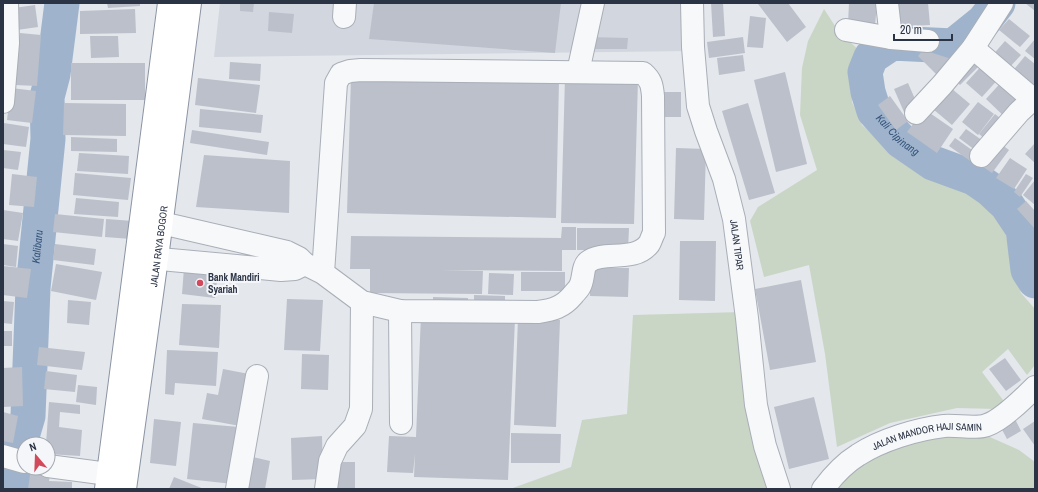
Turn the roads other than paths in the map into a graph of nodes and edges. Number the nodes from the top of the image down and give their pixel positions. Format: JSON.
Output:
{"nodes":[{"id":1,"x":7,"y":3,"type":"edge"},
{"id":2,"x":169,"y":3,"type":"edge"},
{"id":3,"x":190,"y":3,"type":"edge"},
{"id":4,"x":592,"y":3,"type":"edge"},
{"id":5,"x":692,"y":3,"type":"edge"},
{"id":6,"x":887,"y":3,"type":"edge"},
{"id":7,"x":1002,"y":3,"type":"edge"},
{"id":8,"x":846,"y":30,"type":"dead end"},
{"id":9,"x":891,"y":38,"type":"junction"},
{"id":10,"x":928,"y":41,"type":"dead end"},
{"id":11,"x":5,"y":43,"type":"edge"},
{"id":12,"x":973,"y":48,"type":"junction"},
{"id":13,"x":578,"y":72,"type":"junction"},
{"id":14,"x":1034,"y":100,"type":"edge"},
{"id":15,"x":3,"y":102,"type":"edge"},
{"id":16,"x":916,"y":113,"type":"dead end"},
{"id":17,"x":981,"y":156,"type":"dead end"},
{"id":18,"x":151,"y":221,"type":"junction"},
{"id":19,"x":147,"y":257,"type":"junction"},
{"id":20,"x":314,"y":269,"type":"junction"},
{"id":21,"x":362,"y":302,"type":"junction"},
{"id":22,"x":400,"y":311,"type":"junction"},
{"id":23,"x":257,"y":376,"type":"dead end"},
{"id":24,"x":1035,"y":387,"type":"edge"},
{"id":25,"x":401,"y":423,"type":"dead end"},
{"id":26,"x":56,"y":468,"type":"edge"},
{"id":27,"x":107,"y":481,"type":"edge"},
{"id":28,"x":125,"y":489,"type":"edge"},
{"id":29,"x":237,"y":489,"type":"edge"},
{"id":30,"x":326,"y":489,"type":"edge"},
{"id":31,"x":779,"y":489,"type":"edge"},
{"id":32,"x":823,"y":489,"type":"edge"}],
"edges":[{"from":1,"to":11,"type":"street"},
{"from":2,"to":18,"type":"highway","name":"JALAN RAYA BOGOR"},
{"from":3,"to":18,"type":"highway","name":"JALAN RAYA BOGOR"},
{"from":4,"to":13,"type":"street"},
{"from":5,"to":31,"type":"street","name":"JALAN TIPAR"},
{"from":6,"to":9,"type":"street"},
{"from":7,"to":12,"type":"street"},
{"from":8,"to":9,"type":"street"},
{"from":9,"to":10,"type":"street"},
{"from":11,"to":15,"type":"street"},
{"from":12,"to":14,"type":"street"},
{"from":12,"to":16,"type":"street"},
{"from":13,"to":20,"type":"street"},
{"from":13,"to":22,"type":"street"},
{"from":14,"to":17,"type":"street"},
{"from":18,"to":19,"type":"highway","name":"JALAN RAYA BOGOR"},
{"from":18,"to":20,"type":"street"},
{"from":19,"to":20,"type":"street"},
{"from":19,"to":27,"type":"highway","name":"JALAN RAYA BOGOR"},
{"from":19,"to":28,"type":"highway","name":"JALAN RAYA BOGOR"},
{"from":20,"to":21,"type":"street"},
{"from":21,"to":22,"type":"street"},
{"from":21,"to":30,"type":"street"},
{"from":22,"to":25,"type":"street"},
{"from":23,"to":29,"type":"street"},
{"from":24,"to":32,"type":"street","name":"JALAN MANDOR HAJI SAMIN"},
{"from":26,"to":27,"type":"street"}]}
